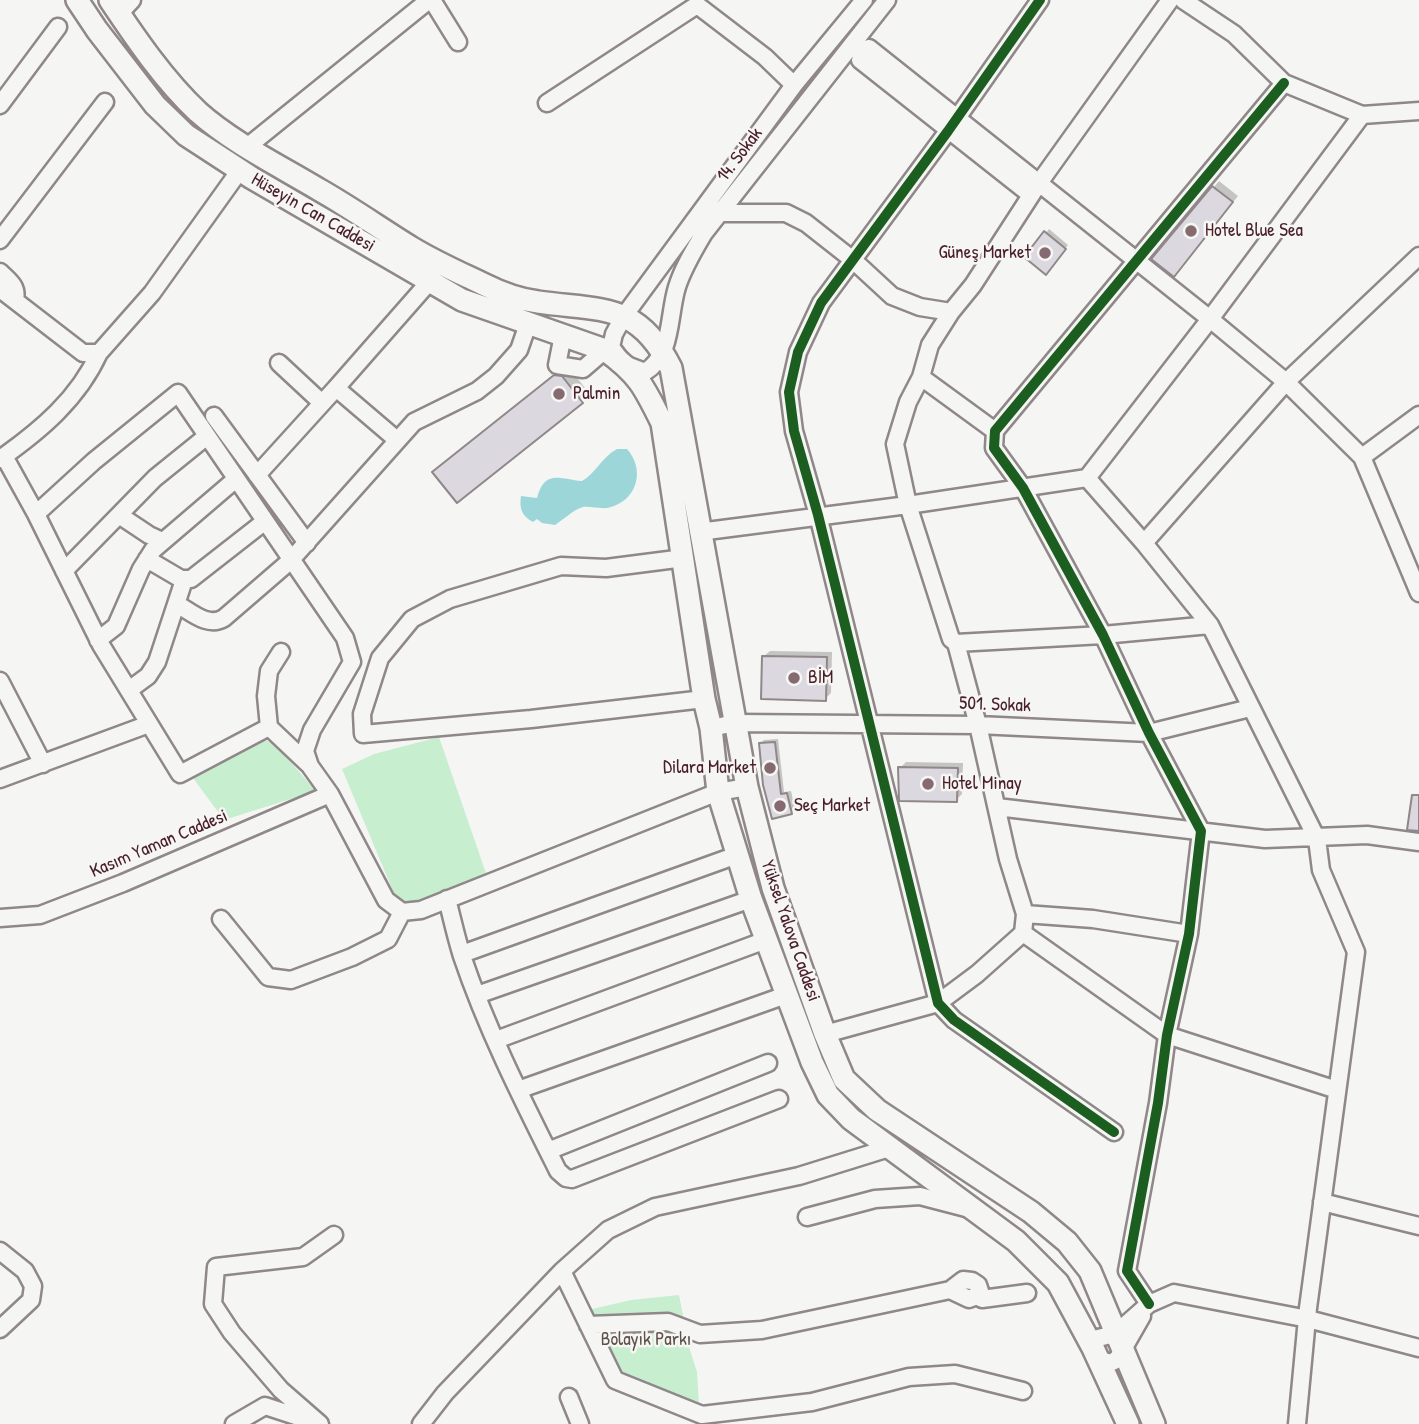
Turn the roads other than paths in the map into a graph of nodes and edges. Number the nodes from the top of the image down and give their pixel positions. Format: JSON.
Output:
{"nodes":[{"id":1,"x":77,"y":0,"type":"edge"},
{"id":2,"x":430,"y":0,"type":"edge"},
{"id":3,"x":864,"y":0,"type":"edge"},
{"id":4,"x":887,"y":0,"type":"edge"},
{"id":5,"x":1040,"y":0,"type":"edge"},
{"id":6,"x":1170,"y":0,"type":"edge"},
{"id":7,"x":1183,"y":0,"type":"edge"},
{"id":8,"x":120,"y":5,"type":"edge"},
{"id":9,"x":58,"y":27,"type":"dead end"},
{"id":10,"x":458,"y":42,"type":"dead end"},
{"id":11,"x":1284,"y":83,"type":"junction"},
{"id":12,"x":794,"y":85,"type":"junction"},
{"id":13,"x":105,"y":102,"type":"dead end"},
{"id":14,"x":547,"y":103,"type":"dead end"},
{"id":15,"x":0,"y":105,"type":"edge"},
{"id":16,"x":1419,"y":111,"type":"edge"},
{"id":17,"x":1362,"y":115,"type":"junction"},
{"id":18,"x":952,"y":125,"type":"junction"},
{"id":19,"x":247,"y":147,"type":"junction"},
{"id":20,"x":240,"y":170,"type":"junction"},
{"id":21,"x":1035,"y":189,"type":"junction"},
{"id":22,"x":706,"y":202,"type":"junction"},
{"id":23,"x":722,"y":213,"type":"junction"},
{"id":24,"x":0,"y":240,"type":"edge"},
{"id":25,"x":1419,"y":256,"type":"edge"},
{"id":26,"x":853,"y":260,"type":"junction"},
{"id":27,"x":1138,"y":260,"type":"junction"},
{"id":28,"x":0,"y":272,"type":"edge"},
{"id":29,"x":430,"y":281,"type":"junction"},
{"id":30,"x":644,"y":286,"type":"junction"},
{"id":31,"x":0,"y":289,"type":"edge"},
{"id":32,"x":15,"y":300,"type":"junction"},
{"id":33,"x":585,"y":306,"type":"junction"},
{"id":34,"x":951,"y":312,"type":"junction"},
{"id":35,"x":628,"y":318,"type":"junction"},
{"id":36,"x":1210,"y":319,"type":"junction"},
{"id":37,"x":527,"y":324,"type":"junction"},
{"id":38,"x":563,"y":335,"type":"junction"},
{"id":39,"x":604,"y":350,"type":"junction"},
{"id":40,"x":99,"y":353,"type":"junction"},
{"id":41,"x":663,"y":354,"type":"junction"},
{"id":42,"x":279,"y":363,"type":"dead end"},
{"id":43,"x":624,"y":364,"type":"junction"},
{"id":44,"x":921,"y":377,"type":"junction"},
{"id":45,"x":1286,"y":382,"type":"junction"},
{"id":46,"x":335,"y":388,"type":"junction"},
{"id":47,"x":322,"y":403,"type":"junction"},
{"id":48,"x":1419,"y":415,"type":"edge"},
{"id":49,"x":215,"y":416,"type":"dead end"},
{"id":50,"x":995,"y":431,"type":"junction"},
{"id":51,"x":207,"y":436,"type":"junction"},
{"id":52,"x":397,"y":440,"type":"junction"},
{"id":53,"x":2,"y":457,"type":"edge"},
{"id":54,"x":1362,"y":457,"type":"junction"},
{"id":55,"x":257,"y":475,"type":"junction"},
{"id":56,"x":1087,"y":478,"type":"junction"},
{"id":57,"x":236,"y":479,"type":"junction"},
{"id":58,"x":1023,"y":488,"type":"junction"},
{"id":59,"x":908,"y":505,"type":"junction"},
{"id":60,"x":36,"y":514,"type":"junction"},
{"id":61,"x":119,"y":515,"type":"junction"},
{"id":62,"x":818,"y":515,"type":"junction"},
{"id":63,"x":264,"y":522,"type":"junction"},
{"id":64,"x":699,"y":532,"type":"junction"},
{"id":65,"x":162,"y":541,"type":"junction"},
{"id":66,"x":307,"y":543,"type":"junction"},
{"id":67,"x":1144,"y":543,"type":"junction"},
{"id":68,"x":684,"y":558,"type":"junction"},
{"id":69,"x":147,"y":559,"type":"junction"},
{"id":70,"x":290,"y":561,"type":"junction"},
{"id":71,"x":64,"y":571,"type":"junction"},
{"id":72,"x":184,"y":580,"type":"junction"},
{"id":73,"x":1419,"y":593,"type":"edge"},
{"id":74,"x":177,"y":604,"type":"junction"},
{"id":75,"x":1210,"y":625,"type":"junction"},
{"id":76,"x":1103,"y":635,"type":"junction"},
{"id":77,"x":98,"y":639,"type":"junction"},
{"id":78,"x":956,"y":643,"type":"junction"},
{"id":79,"x":281,"y":652,"type":"dead end"},
{"id":80,"x":0,"y":681,"type":"edge"},
{"id":81,"x":129,"y":690,"type":"junction"},
{"id":82,"x":704,"y":699,"type":"junction"},
{"id":83,"x":1250,"y":708,"type":"junction"},
{"id":84,"x":735,"y":723,"type":"junction"},
{"id":85,"x":149,"y":724,"type":"junction"},
{"id":86,"x":868,"y":724,"type":"junction"},
{"id":87,"x":978,"y":725,"type":"junction"},
{"id":88,"x":269,"y":727,"type":"junction"},
{"id":89,"x":711,"y":728,"type":"junction"},
{"id":90,"x":1149,"y":733,"type":"junction"},
{"id":91,"x":43,"y":764,"type":"junction"},
{"id":92,"x":310,"y":766,"type":"junction"},
{"id":93,"x":0,"y":779,"type":"edge"},
{"id":94,"x":747,"y":788,"type":"junction"},
{"id":95,"x":718,"y":792,"type":"junction"},
{"id":96,"x":330,"y":794,"type":"junction"},
{"id":97,"x":998,"y":807,"type":"junction"},
{"id":98,"x":1201,"y":831,"type":"junction"},
{"id":99,"x":1317,"y":839,"type":"junction"},
{"id":100,"x":1419,"y":842,"type":"edge"},
{"id":101,"x":737,"y":855,"type":"junction"},
{"id":102,"x":447,"y":899,"type":"junction"},
{"id":103,"x":751,"y":899,"type":"junction"},
{"id":104,"x":402,"y":912,"type":"junction"},
{"id":105,"x":1025,"y":914,"type":"junction"},
{"id":106,"x":0,"y":918,"type":"edge"},
{"id":107,"x":221,"y":919,"type":"dead end"},
{"id":108,"x":1023,"y":933,"type":"junction"},
{"id":109,"x":1189,"y":934,"type":"junction"},
{"id":110,"x":766,"y":940,"type":"junction"},
{"id":111,"x":462,"y":954,"type":"junction"},
{"id":112,"x":477,"y":995,"type":"junction"},
{"id":113,"x":786,"y":995,"type":"junction"},
{"id":114,"x":938,"y":1003,"type":"junction"},
{"id":115,"x":825,"y":1034,"type":"junction"},
{"id":116,"x":1167,"y":1035,"type":"junction"},
{"id":117,"x":496,"y":1040,"type":"junction"},
{"id":118,"x":768,"y":1063,"type":"dead end"},
{"id":119,"x":519,"y":1090,"type":"junction"},
{"id":120,"x":1338,"y":1090,"type":"junction"},
{"id":121,"x":779,"y":1099,"type":"dead end"},
{"id":122,"x":1114,"y":1132,"type":"dead end"},
{"id":123,"x":889,"y":1147,"type":"junction"},
{"id":124,"x":548,"y":1151,"type":"junction"},
{"id":125,"x":1322,"y":1202,"type":"junction"},
{"id":126,"x":978,"y":1211,"type":"junction"},
{"id":127,"x":807,"y":1217,"type":"dead end"},
{"id":128,"x":1419,"y":1226,"type":"edge"},
{"id":129,"x":334,"y":1235,"type":"dead end"},
{"id":130,"x":0,"y":1251,"type":"edge"},
{"id":131,"x":562,"y":1271,"type":"junction"},
{"id":132,"x":1027,"y":1293,"type":"dead end"},
{"id":133,"x":1149,"y":1304,"type":"junction"},
{"id":134,"x":1308,"y":1319,"type":"junction"},
{"id":135,"x":589,"y":1325,"type":"junction"},
{"id":136,"x":0,"y":1329,"type":"edge"},
{"id":137,"x":1118,"y":1343,"type":"junction"},
{"id":138,"x":1419,"y":1348,"type":"edge"},
{"id":139,"x":1096,"y":1353,"type":"junction"},
{"id":140,"x":1023,"y":1391,"type":"dead end"},
{"id":141,"x":569,"y":1397,"type":"dead end"},
{"id":142,"x":234,"y":1424,"type":"edge"},
{"id":143,"x":421,"y":1424,"type":"edge"},
{"id":144,"x":580,"y":1424,"type":"edge"},
{"id":145,"x":1128,"y":1424,"type":"edge"},
{"id":146,"x":1154,"y":1424,"type":"edge"},
{"id":147,"x":1297,"y":1424,"type":"edge"}],
"edges":[{"from":1,"to":20,"type":"main road","name":"Hüseyin Can Caddesi"},
{"from":2,"to":10,"type":"street"},
{"from":2,"to":19,"type":"street"},
{"from":3,"to":12,"type":"street","name":"14. Sokak"},
{"from":4,"to":23,"type":"street","name":"14. Sokak"},
{"from":5,"to":18,"type":"street"},
{"from":6,"to":21,"type":"street"},
{"from":7,"to":11,"type":"street"},
{"from":8,"to":19,"type":"main road","name":"Hüseyin Can Caddesi"},
{"from":9,"to":15,"type":"street"},
{"from":11,"to":17,"type":"street"},
{"from":11,"to":27,"type":"street"},
{"from":12,"to":14,"type":"street"},
{"from":12,"to":22,"type":"street","name":"14. Sokak"},
{"from":13,"to":24,"type":"street"},
{"from":16,"to":17,"type":"street"},
{"from":17,"to":36,"type":"street"},
{"from":18,"to":18,"type":"street"},
{"from":18,"to":21,"type":"street"},
{"from":18,"to":26,"type":"street"},
{"from":19,"to":33,"type":"main road","name":"Hüseyin Can Caddesi"},
{"from":20,"to":29,"type":"main road","name":"Hüseyin Can Caddesi"},
{"from":20,"to":40,"type":"street"},
{"from":21,"to":27,"type":"street"},
{"from":21,"to":34,"type":"street"},
{"from":22,"to":23,"type":"street"},
{"from":22,"to":30,"type":"street","name":"14. Sokak"},
{"from":23,"to":26,"type":"street"},
{"from":23,"to":41,"type":"street","name":"14. Sokak"},
{"from":25,"to":45,"type":"street"},
{"from":26,"to":34,"type":"street"},
{"from":26,"to":62,"type":"street"},
{"from":27,"to":36,"type":"street"},
{"from":27,"to":50,"type":"street"},
{"from":28,"to":32,"type":"street"},
{"from":29,"to":37,"type":"main road","name":"Hüseyin Can Caddesi"},
{"from":29,"to":46,"type":"street"},
{"from":30,"to":33,"type":"street"},
{"from":30,"to":35,"type":"street","name":"14. Sokak"},
{"from":31,"to":32,"type":"street"},
{"from":32,"to":40,"type":"street"},
{"from":33,"to":35,"type":"main road","name":"Hüseyin Can Caddesi"},
{"from":34,"to":44,"type":"street"},
{"from":35,"to":41,"type":"main road","name":"Yüksel Yalova Caddesi"},
{"from":35,"to":43,"type":"street"},
{"from":36,"to":45,"type":"street"},
{"from":36,"to":56,"type":"street"},
{"from":37,"to":38,"type":"main road","name":"Hüseyin Can Caddesi"},
{"from":37,"to":52,"type":"street"},
{"from":38,"to":39,"type":"main road","name":"Hüseyin Can Caddesi"},
{"from":38,"to":39,"type":"street"},
{"from":39,"to":43,"type":"main road","name":"Yüksel Yalova Caddesi"},
{"from":40,"to":53,"type":"street"},
{"from":41,"to":43,"type":"street"},
{"from":41,"to":64,"type":"main road","name":"Yüksel Yalova Caddesi"},
{"from":42,"to":47,"type":"street"},
{"from":43,"to":68,"type":"main road","name":"Yüksel Yalova Caddesi"},
{"from":44,"to":50,"type":"street"},
{"from":44,"to":59,"type":"street"},
{"from":45,"to":54,"type":"street"},
{"from":45,"to":67,"type":"street"},
{"from":46,"to":47,"type":"street"},
{"from":46,"to":52,"type":"street"},
{"from":47,"to":55,"type":"street"},
{"from":48,"to":54,"type":"street"},
{"from":49,"to":55,"type":"street"},
{"from":50,"to":58,"type":"street"},
{"from":51,"to":57,"type":"street"},
{"from":51,"to":60,"type":"street"},
{"from":51,"to":61,"type":"street"},
{"from":52,"to":66,"type":"street"},
{"from":53,"to":60,"type":"street"},
{"from":54,"to":73,"type":"street"},
{"from":55,"to":66,"type":"street"},
{"from":56,"to":58,"type":"street"},
{"from":56,"to":67,"type":"street"},
{"from":57,"to":63,"type":"street"},
{"from":57,"to":65,"type":"street"},
{"from":58,"to":59,"type":"street"},
{"from":58,"to":76,"type":"street"},
{"from":59,"to":62,"type":"street"},
{"from":59,"to":78,"type":"street"},
{"from":60,"to":71,"type":"street"},
{"from":61,"to":65,"type":"street"},
{"from":61,"to":71,"type":"street"},
{"from":62,"to":64,"type":"street"},
{"from":62,"to":86,"type":"street"},
{"from":63,"to":70,"type":"street"},
{"from":63,"to":72,"type":"street"},
{"from":64,"to":84,"type":"main road","name":"Yüksel Yalova Caddesi"},
{"from":65,"to":69,"type":"street"},
{"from":66,"to":70,"type":"street"},
{"from":67,"to":75,"type":"street"},
{"from":68,"to":82,"type":"main road","name":"Yüksel Yalova Caddesi"},
{"from":68,"to":82,"type":"street"},
{"from":69,"to":72,"type":"street"},
{"from":69,"to":77,"type":"street"},
{"from":70,"to":74,"type":"street"},
{"from":70,"to":92,"type":"street"},
{"from":71,"to":77,"type":"street"},
{"from":72,"to":74,"type":"street"},
{"from":74,"to":81,"type":"street"},
{"from":75,"to":76,"type":"street"},
{"from":75,"to":83,"type":"street"},
{"from":76,"to":78,"type":"street"},
{"from":76,"to":90,"type":"street"},
{"from":77,"to":81,"type":"street"},
{"from":78,"to":87,"type":"street"},
{"from":79,"to":88,"type":"street"},
{"from":80,"to":91,"type":"street"},
{"from":81,"to":85,"type":"street"},
{"from":82,"to":89,"type":"main road","name":"Yüksel Yalova Caddesi"},
{"from":83,"to":90,"type":"street","name":"501. Sokak"},
{"from":83,"to":99,"type":"street"},
{"from":84,"to":86,"type":"street","name":"501. Sokak"},
{"from":84,"to":89,"type":"street","name":"501. Sokak"},
{"from":84,"to":94,"type":"main road","name":"Yüksel Yalova Caddesi"},
{"from":85,"to":88,"type":"street"},
{"from":85,"to":91,"type":"street"},
{"from":86,"to":87,"type":"street","name":"501. Sokak"},
{"from":86,"to":114,"type":"street"},
{"from":87,"to":90,"type":"street","name":"501. Sokak"},
{"from":87,"to":97,"type":"street"},
{"from":88,"to":92,"type":"street"},
{"from":89,"to":95,"type":"main road","name":"Yüksel Yalova Caddesi"},
{"from":90,"to":98,"type":"street"},
{"from":91,"to":93,"type":"street"},
{"from":92,"to":96,"type":"street"},
{"from":94,"to":95,"type":"street"},
{"from":94,"to":115,"type":"main road","name":"Yüksel Yalova Caddesi"},
{"from":95,"to":101,"type":"main road","name":"Yüksel Yalova Caddesi"},
{"from":95,"to":102,"type":"street"},
{"from":96,"to":104,"type":"street"},
{"from":96,"to":106,"type":"street","name":"Kasım Yaman Caddesi"},
{"from":97,"to":98,"type":"street"},
{"from":97,"to":105,"type":"street"},
{"from":98,"to":99,"type":"street"},
{"from":98,"to":109,"type":"street"},
{"from":99,"to":100,"type":"street"},
{"from":99,"to":120,"type":"street"},
{"from":101,"to":103,"type":"main road","name":"Yüksel Yalova Caddesi"},
{"from":101,"to":111,"type":"street"},
{"from":102,"to":104,"type":"street"},
{"from":102,"to":111,"type":"street"},
{"from":103,"to":110,"type":"main road","name":"Yüksel Yalova Caddesi"},
{"from":103,"to":112,"type":"street"},
{"from":104,"to":107,"type":"street"},
{"from":105,"to":108,"type":"street"},
{"from":105,"to":109,"type":"street"},
{"from":108,"to":114,"type":"street"},
{"from":108,"to":116,"type":"street"},
{"from":109,"to":116,"type":"street"},
{"from":110,"to":113,"type":"main road","name":"Yüksel Yalova Caddesi"},
{"from":110,"to":117,"type":"street"},
{"from":111,"to":112,"type":"street"},
{"from":112,"to":117,"type":"street"},
{"from":113,"to":119,"type":"street"},
{"from":113,"to":123,"type":"main road","name":"Yüksel Yalova Caddesi"},
{"from":114,"to":115,"type":"street"},
{"from":114,"to":122,"type":"street"},
{"from":115,"to":137,"type":"main road","name":"Yüksel Yalova Caddesi"},
{"from":116,"to":120,"type":"street"},
{"from":116,"to":133,"type":"street"},
{"from":117,"to":119,"type":"street"},
{"from":118,"to":124,"type":"street"},
{"from":119,"to":124,"type":"street"},
{"from":120,"to":125,"type":"street"},
{"from":121,"to":124,"type":"street"},
{"from":123,"to":126,"type":"main road","name":"Yüksel Yalova Caddesi"},
{"from":123,"to":131,"type":"street"},
{"from":125,"to":128,"type":"street"},
{"from":125,"to":134,"type":"street"},
{"from":126,"to":127,"type":"street"},
{"from":126,"to":139,"type":"main road","name":"Yüksel Yalova Caddesi"},
{"from":129,"to":142,"type":"street"},
{"from":130,"to":136,"type":"street"},
{"from":131,"to":135,"type":"street"},
{"from":131,"to":143,"type":"street"},
{"from":132,"to":135,"type":"street"},
{"from":133,"to":134,"type":"street"},
{"from":133,"to":137,"type":"street"},
{"from":134,"to":138,"type":"street"},
{"from":134,"to":147,"type":"street"},
{"from":135,"to":140,"type":"street"},
{"from":137,"to":139,"type":"street"},
{"from":137,"to":139,"type":"street"},
{"from":137,"to":146,"type":"main road","name":"Yüksel Yalova Caddesi"},
{"from":139,"to":145,"type":"main road","name":"Yüksel Yalova Caddesi"},
{"from":141,"to":144,"type":"street"}]}
